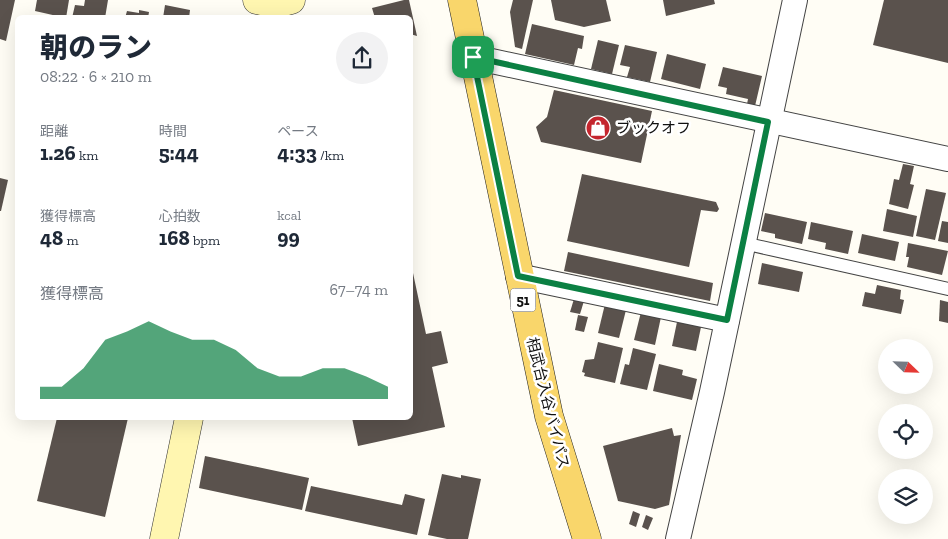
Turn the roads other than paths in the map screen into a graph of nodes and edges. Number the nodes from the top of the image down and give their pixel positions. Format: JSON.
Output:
{"nodes":[{"id":1,"x":462,"y":0,"type":"edge"},
{"id":2,"x":795,"y":0,"type":"edge"},
{"id":3,"x":473,"y":57,"type":"junction"},
{"id":4,"x":768,"y":122,"type":"junction"},
{"id":5,"x":948,"y":160,"type":"edge"},
{"id":6,"x":743,"y":243,"type":"junction"},
{"id":7,"x":518,"y":276,"type":"junction"},
{"id":8,"x":948,"y":289,"type":"edge"},
{"id":9,"x":727,"y":320,"type":"junction"},
{"id":10,"x":189,"y":420,"type":"edge"},
{"id":11,"x":164,"y":539,"type":"edge"},
{"id":12,"x":587,"y":539,"type":"edge"},
{"id":13,"x":678,"y":539,"type":"edge"}],
"edges":[{"from":1,"to":3,"type":"main road","name":"相武台入谷バイパス","number":"51"},
{"from":2,"to":4,"type":"street"},
{"from":3,"to":4,"type":"street"},
{"from":3,"to":7,"type":"main road","name":"相武台入谷バイパス","number":"51"},
{"from":4,"to":5,"type":"street"},
{"from":4,"to":6,"type":"street"},
{"from":6,"to":8,"type":"lane"},
{"from":6,"to":9,"type":"street"},
{"from":7,"to":9,"type":"street"},
{"from":7,"to":12,"type":"main road","name":"相武台入谷バイパス","number":"51"},
{"from":9,"to":13,"type":"street"},
{"from":10,"to":11,"type":"street"}]}
